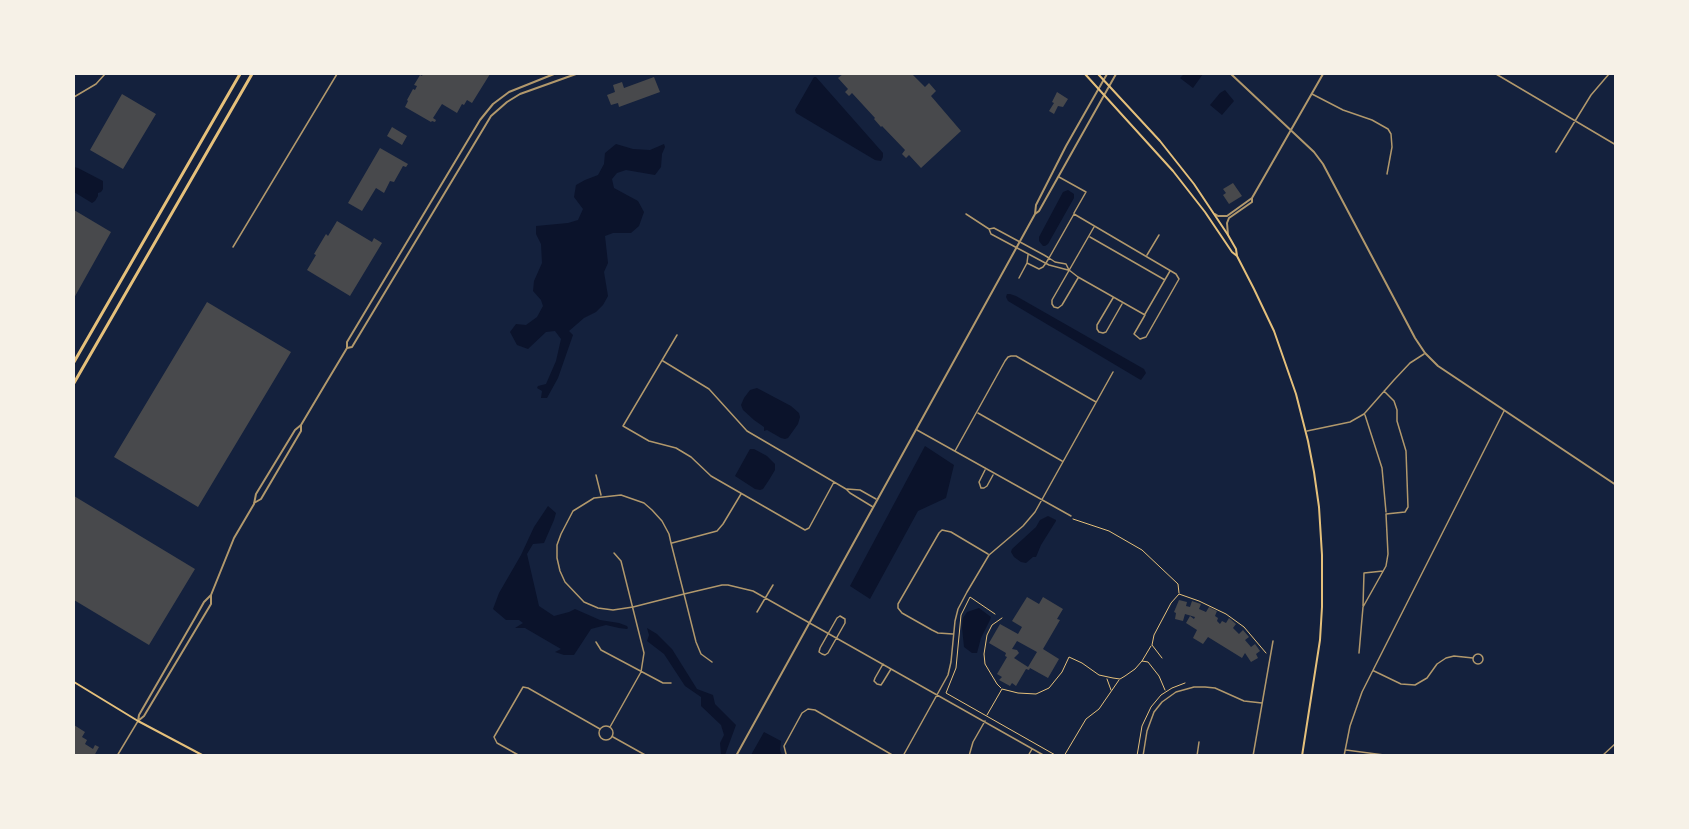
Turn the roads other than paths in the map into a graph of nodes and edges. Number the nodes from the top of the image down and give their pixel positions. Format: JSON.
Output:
{"nodes":[{"id":1,"x":105,"y":74,"type":"edge"},
{"id":2,"x":240,"y":74,"type":"edge"},
{"id":3,"x":252,"y":74,"type":"edge"},
{"id":4,"x":337,"y":74,"type":"edge"},
{"id":5,"x":554,"y":74,"type":"edge"},
{"id":6,"x":576,"y":74,"type":"edge"},
{"id":7,"x":1085,"y":74,"type":"edge"},
{"id":8,"x":1098,"y":74,"type":"edge"},
{"id":9,"x":1107,"y":74,"type":"edge"},
{"id":10,"x":1116,"y":74,"type":"edge"},
{"id":11,"x":1231,"y":74,"type":"edge"},
{"id":12,"x":1323,"y":74,"type":"edge"},
{"id":13,"x":1496,"y":74,"type":"edge"},
{"id":14,"x":1609,"y":74,"type":"edge"},
{"id":15,"x":1103,"y":79,"type":"junction"},
{"id":16,"x":1109,"y":86,"type":"junction"},
{"id":17,"x":1098,"y":88,"type":"junction"},
{"id":18,"x":1104,"y":94,"type":"junction"},
{"id":19,"x":1312,"y":94,"type":"junction"},
{"id":20,"x":74,"y":97,"type":"edge"},
{"id":21,"x":1575,"y":121,"type":"junction"},
{"id":22,"x":1290,"y":130,"type":"junction"},
{"id":23,"x":1616,"y":145,"type":"edge"},
{"id":24,"x":1556,"y":152,"type":"dead end"},
{"id":25,"x":1387,"y":174,"type":"dead end"},
{"id":26,"x":1058,"y":177,"type":"junction"},
{"id":27,"x":1086,"y":192,"type":"junction"},
{"id":28,"x":1091,"y":195,"type":"dead end"},
{"id":29,"x":1252,"y":198,"type":"junction"},
{"id":30,"x":966,"y":214,"type":"dead end"},
{"id":31,"x":1035,"y":214,"type":"junction"},
{"id":32,"x":1074,"y":214,"type":"junction"},
{"id":33,"x":1215,"y":214,"type":"junction"},
{"id":34,"x":1095,"y":226,"type":"junction"},
{"id":35,"x":989,"y":229,"type":"junction"},
{"id":36,"x":1159,"y":235,"type":"dead end"},
{"id":37,"x":1228,"y":235,"type":"junction"},
{"id":38,"x":1089,"y":237,"type":"junction"},
{"id":39,"x":1020,"y":242,"type":"junction"},
{"id":40,"x":233,"y":247,"type":"dead end"},
{"id":41,"x":1017,"y":247,"type":"junction"},
{"id":42,"x":1025,"y":252,"type":"junction"},
{"id":43,"x":1146,"y":256,"type":"junction"},
{"id":44,"x":1237,"y":256,"type":"junction"},
{"id":45,"x":1049,"y":258,"type":"junction"},
{"id":46,"x":1055,"y":262,"type":"junction"},
{"id":47,"x":1027,"y":263,"type":"junction"},
{"id":48,"x":1046,"y":263,"type":"junction"},
{"id":49,"x":1054,"y":267,"type":"junction"},
{"id":50,"x":1069,"y":270,"type":"junction"},
{"id":51,"x":1170,"y":270,"type":"junction"},
{"id":52,"x":1078,"y":277,"type":"junction"},
{"id":53,"x":1019,"y":278,"type":"dead end"},
{"id":54,"x":1165,"y":280,"type":"junction"},
{"id":55,"x":1113,"y":297,"type":"junction"},
{"id":56,"x":1123,"y":303,"type":"junction"},
{"id":57,"x":1145,"y":315,"type":"junction"},
{"id":58,"x":677,"y":335,"type":"dead end"},
{"id":59,"x":346,"y":348,"type":"junction"},
{"id":60,"x":1425,"y":353,"type":"junction"},
{"id":61,"x":662,"y":360,"type":"junction"},
{"id":62,"x":74,"y":362,"type":"edge"},
{"id":63,"x":1113,"y":372,"type":"dead end"},
{"id":64,"x":74,"y":383,"type":"edge"},
{"id":65,"x":1384,"y":391,"type":"junction"},
{"id":66,"x":1096,"y":403,"type":"junction"},
{"id":67,"x":1504,"y":411,"type":"junction"},
{"id":68,"x":977,"y":412,"type":"junction"},
{"id":69,"x":1364,"y":414,"type":"junction"},
{"id":70,"x":301,"y":425,"type":"junction"},
{"id":71,"x":916,"y":430,"type":"junction"},
{"id":72,"x":1306,"y":431,"type":"junction"},
{"id":73,"x":955,"y":451,"type":"junction"},
{"id":74,"x":1063,"y":462,"type":"junction"},
{"id":75,"x":986,"y":469,"type":"junction"},
{"id":76,"x":994,"y":474,"type":"junction"},
{"id":77,"x":596,"y":476,"type":"dead end"},
{"id":78,"x":834,"y":482,"type":"junction"},
{"id":79,"x":1616,"y":485,"type":"edge"},
{"id":80,"x":846,"y":489,"type":"junction"},
{"id":81,"x":741,"y":494,"type":"junction"},
{"id":82,"x":601,"y":496,"type":"junction"},
{"id":83,"x":877,"y":500,"type":"junction"},
{"id":84,"x":1042,"y":500,"type":"junction"},
{"id":85,"x":254,"y":504,"type":"junction"},
{"id":86,"x":873,"y":507,"type":"junction"},
{"id":87,"x":1386,"y":514,"type":"junction"},
{"id":88,"x":1071,"y":517,"type":"road end"},
{"id":89,"x":672,"y":543,"type":"junction"},
{"id":90,"x":614,"y":553,"type":"dead end"},
{"id":91,"x":989,"y":555,"type":"junction"},
{"id":92,"x":1384,"y":571,"type":"junction"},
{"id":93,"x":773,"y":585,"type":"dead end"},
{"id":94,"x":684,"y":594,"type":"junction"},
{"id":95,"x":211,"y":595,"type":"junction"},
{"id":96,"x":765,"y":597,"type":"junction"},
{"id":97,"x":633,"y":607,"type":"junction"},
{"id":98,"x":1363,"y":607,"type":"junction"},
{"id":99,"x":757,"y":612,"type":"dead end"},
{"id":100,"x":810,"y":623,"type":"junction"},
{"id":101,"x":828,"y":633,"type":"junction"},
{"id":102,"x":952,"y":634,"type":"junction"},
{"id":103,"x":837,"y":638,"type":"junction"},
{"id":104,"x":1273,"y":641,"type":"dead end"},
{"id":105,"x":596,"y":642,"type":"dead end"},
{"id":106,"x":1359,"y":653,"type":"dead end"},
{"id":107,"x":1473,"y":658,"type":"dead end"},
{"id":108,"x":712,"y":663,"type":"dead end"},
{"id":109,"x":883,"y":664,"type":"junction"},
{"id":110,"x":891,"y":669,"type":"junction"},
{"id":111,"x":1373,"y":670,"type":"junction"},
{"id":112,"x":640,"y":672,"type":"junction"},
{"id":113,"x":74,"y":682,"type":"edge"},
{"id":114,"x":671,"y":683,"type":"dead end"},
{"id":115,"x":938,"y":695,"type":"junction"},
{"id":116,"x":1262,"y":703,"type":"junction"},
{"id":117,"x":138,"y":721,"type":"junction"},
{"id":118,"x":985,"y":721,"type":"junction"},
{"id":119,"x":610,"y":727,"type":"junction"},
{"id":120,"x":600,"y":729,"type":"junction"},
{"id":121,"x":612,"y":736,"type":"junction"},
{"id":122,"x":1199,"y":742,"type":"dead end"},
{"id":123,"x":1616,"y":743,"type":"edge"},
{"id":124,"x":1032,"y":748,"type":"junction"},
{"id":125,"x":1345,"y":750,"type":"junction"},
{"id":126,"x":1384,"y":755,"type":"edge"},
{"id":127,"x":117,"y":756,"type":"edge"},
{"id":128,"x":204,"y":756,"type":"edge"},
{"id":129,"x":520,"y":756,"type":"edge"},
{"id":130,"x":646,"y":756,"type":"edge"},
{"id":131,"x":736,"y":756,"type":"edge"},
{"id":132,"x":788,"y":756,"type":"edge"},
{"id":133,"x":894,"y":756,"type":"edge"},
{"id":134,"x":903,"y":756,"type":"edge"},
{"id":135,"x":969,"y":756,"type":"edge"},
{"id":136,"x":1028,"y":756,"type":"edge"},
{"id":137,"x":1045,"y":756,"type":"edge"},
{"id":138,"x":1143,"y":756,"type":"edge"},
{"id":139,"x":1197,"y":756,"type":"edge"},
{"id":140,"x":1253,"y":756,"type":"edge"},
{"id":141,"x":1302,"y":756,"type":"edge"},
{"id":142,"x":1344,"y":756,"type":"edge"},
{"id":143,"x":1602,"y":756,"type":"edge"}],
"edges":[{"from":1,"to":20,"type":"street"},
{"from":2,"to":62,"type":"highway"},
{"from":3,"to":64,"type":"highway"},
{"from":4,"to":40,"type":"street"},
{"from":5,"to":59,"type":"street"},
{"from":6,"to":59,"type":"street"},
{"from":7,"to":17,"type":"main road"},
{"from":8,"to":15,"type":"main road"},
{"from":9,"to":15,"type":"street"},
{"from":10,"to":16,"type":"street"},
{"from":11,"to":22,"type":"street"},
{"from":12,"to":19,"type":"street"},
{"from":13,"to":21,"type":"street"},
{"from":14,"to":21,"type":"street"},
{"from":15,"to":16,"type":"main road"},
{"from":15,"to":17,"type":"street"},
{"from":16,"to":18,"type":"street"},
{"from":16,"to":33,"type":"main road"},
{"from":17,"to":18,"type":"main road"},
{"from":17,"to":31,"type":"street"},
{"from":18,"to":26,"type":"street"},
{"from":18,"to":44,"type":"main road"},
{"from":19,"to":22,"type":"street"},
{"from":19,"to":25,"type":"street"},
{"from":21,"to":23,"type":"street"},
{"from":21,"to":24,"type":"street"},
{"from":22,"to":29,"type":"street"},
{"from":22,"to":60,"type":"street"},
{"from":26,"to":27,"type":"street"},
{"from":26,"to":31,"type":"street"},
{"from":27,"to":28,"type":"street"},
{"from":27,"to":32,"type":"street"},
{"from":29,"to":33,"type":"street"},
{"from":29,"to":37,"type":"street"},
{"from":30,"to":35,"type":"street"},
{"from":31,"to":39,"type":"street"},
{"from":32,"to":34,"type":"street"},
{"from":32,"to":45,"type":"street"},
{"from":33,"to":37,"type":"main road"},
{"from":34,"to":38,"type":"street"},
{"from":34,"to":43,"type":"street"},
{"from":35,"to":39,"type":"street"},
{"from":35,"to":41,"type":"street"},
{"from":36,"to":43,"type":"street"},
{"from":37,"to":44,"type":"main road"},
{"from":38,"to":50,"type":"street"},
{"from":38,"to":54,"type":"street"},
{"from":39,"to":41,"type":"street"},
{"from":39,"to":45,"type":"street"},
{"from":41,"to":42,"type":"street"},
{"from":41,"to":71,"type":"street"},
{"from":42,"to":47,"type":"street"},
{"from":42,"to":48,"type":"street"},
{"from":43,"to":51,"type":"street"},
{"from":44,"to":72,"type":"main road"},
{"from":45,"to":46,"type":"street"},
{"from":45,"to":48,"type":"street"},
{"from":46,"to":49,"type":"street"},
{"from":46,"to":50,"type":"street"},
{"from":47,"to":48,"type":"street"},
{"from":47,"to":53,"type":"street"},
{"from":48,"to":49,"type":"street"},
{"from":49,"to":50,"type":"street"},
{"from":50,"to":52,"type":"street"},
{"from":50,"to":52,"type":"street"},
{"from":51,"to":54,"type":"street"},
{"from":51,"to":57,"type":"street"},
{"from":52,"to":55,"type":"street"},
{"from":54,"to":57,"type":"street"},
{"from":55,"to":56,"type":"street"},
{"from":55,"to":56,"type":"street"},
{"from":56,"to":57,"type":"street"},
{"from":58,"to":61,"type":"street"},
{"from":59,"to":70,"type":"street"},
{"from":60,"to":65,"type":"street"},
{"from":60,"to":67,"type":"street"},
{"from":61,"to":78,"type":"street"},
{"from":61,"to":81,"type":"street"},
{"from":63,"to":66,"type":"street"},
{"from":65,"to":69,"type":"street"},
{"from":65,"to":87,"type":"street"},
{"from":66,"to":68,"type":"street"},
{"from":66,"to":74,"type":"street"},
{"from":67,"to":79,"type":"street"},
{"from":67,"to":111,"type":"street"},
{"from":68,"to":73,"type":"street"},
{"from":68,"to":74,"type":"street"},
{"from":69,"to":72,"type":"street"},
{"from":69,"to":87,"type":"street"},
{"from":70,"to":85,"type":"street"},
{"from":70,"to":85,"type":"street"},
{"from":71,"to":73,"type":"street"},
{"from":71,"to":83,"type":"street"},
{"from":72,"to":141,"type":"main road"},
{"from":73,"to":75,"type":"street"},
{"from":74,"to":84,"type":"street"},
{"from":75,"to":76,"type":"street"},
{"from":75,"to":76,"type":"street"},
{"from":76,"to":84,"type":"street"},
{"from":77,"to":82,"type":"street"},
{"from":78,"to":80,"type":"street"},
{"from":78,"to":81,"type":"street"},
{"from":80,"to":83,"type":"street"},
{"from":80,"to":86,"type":"street"},
{"from":81,"to":89,"type":"street"},
{"from":82,"to":89,"type":"street"},
{"from":82,"to":97,"type":"street"},
{"from":83,"to":86,"type":"street"},
{"from":84,"to":88,"type":"street"},
{"from":84,"to":91,"type":"street"},
{"from":85,"to":95,"type":"street"},
{"from":86,"to":100,"type":"street"},
{"from":87,"to":92,"type":"street"},
{"from":89,"to":94,"type":"street"},
{"from":90,"to":97,"type":"street"},
{"from":91,"to":102,"type":"street"},
{"from":91,"to":102,"type":"street"},
{"from":92,"to":98,"type":"street"},
{"from":92,"to":98,"type":"street"},
{"from":93,"to":96,"type":"street"},
{"from":94,"to":96,"type":"street"},
{"from":94,"to":97,"type":"street"},
{"from":94,"to":108,"type":"street"},
{"from":95,"to":117,"type":"street"},
{"from":95,"to":117,"type":"street"},
{"from":96,"to":99,"type":"street"},
{"from":96,"to":100,"type":"street"},
{"from":97,"to":112,"type":"street"},
{"from":98,"to":106,"type":"street"},
{"from":100,"to":101,"type":"street"},
{"from":100,"to":131,"type":"street"},
{"from":101,"to":103,"type":"street"},
{"from":101,"to":103,"type":"street"},
{"from":101,"to":103,"type":"street"},
{"from":102,"to":115,"type":"street"},
{"from":103,"to":109,"type":"street"},
{"from":104,"to":116,"type":"street"},
{"from":105,"to":112,"type":"street"},
{"from":107,"to":111,"type":"street"},
{"from":109,"to":110,"type":"street"},
{"from":109,"to":110,"type":"street"},
{"from":110,"to":115,"type":"street"},
{"from":111,"to":125,"type":"street"},
{"from":112,"to":114,"type":"street"},
{"from":112,"to":119,"type":"street"},
{"from":113,"to":117,"type":"main road"},
{"from":115,"to":118,"type":"street"},
{"from":115,"to":134,"type":"street"},
{"from":116,"to":138,"type":"street"},
{"from":116,"to":140,"type":"street"},
{"from":117,"to":127,"type":"street"},
{"from":117,"to":128,"type":"main road"},
{"from":118,"to":124,"type":"street"},
{"from":118,"to":135,"type":"street"},
{"from":119,"to":120,"type":"street"},
{"from":119,"to":121,"type":"street"},
{"from":120,"to":121,"type":"street"},
{"from":120,"to":129,"type":"street"},
{"from":121,"to":130,"type":"street"},
{"from":122,"to":139,"type":"street"},
{"from":123,"to":143,"type":"street"},
{"from":124,"to":136,"type":"street"},
{"from":124,"to":137,"type":"street"},
{"from":125,"to":126,"type":"street"},
{"from":125,"to":142,"type":"street"},
{"from":132,"to":133,"type":"street"}]}
